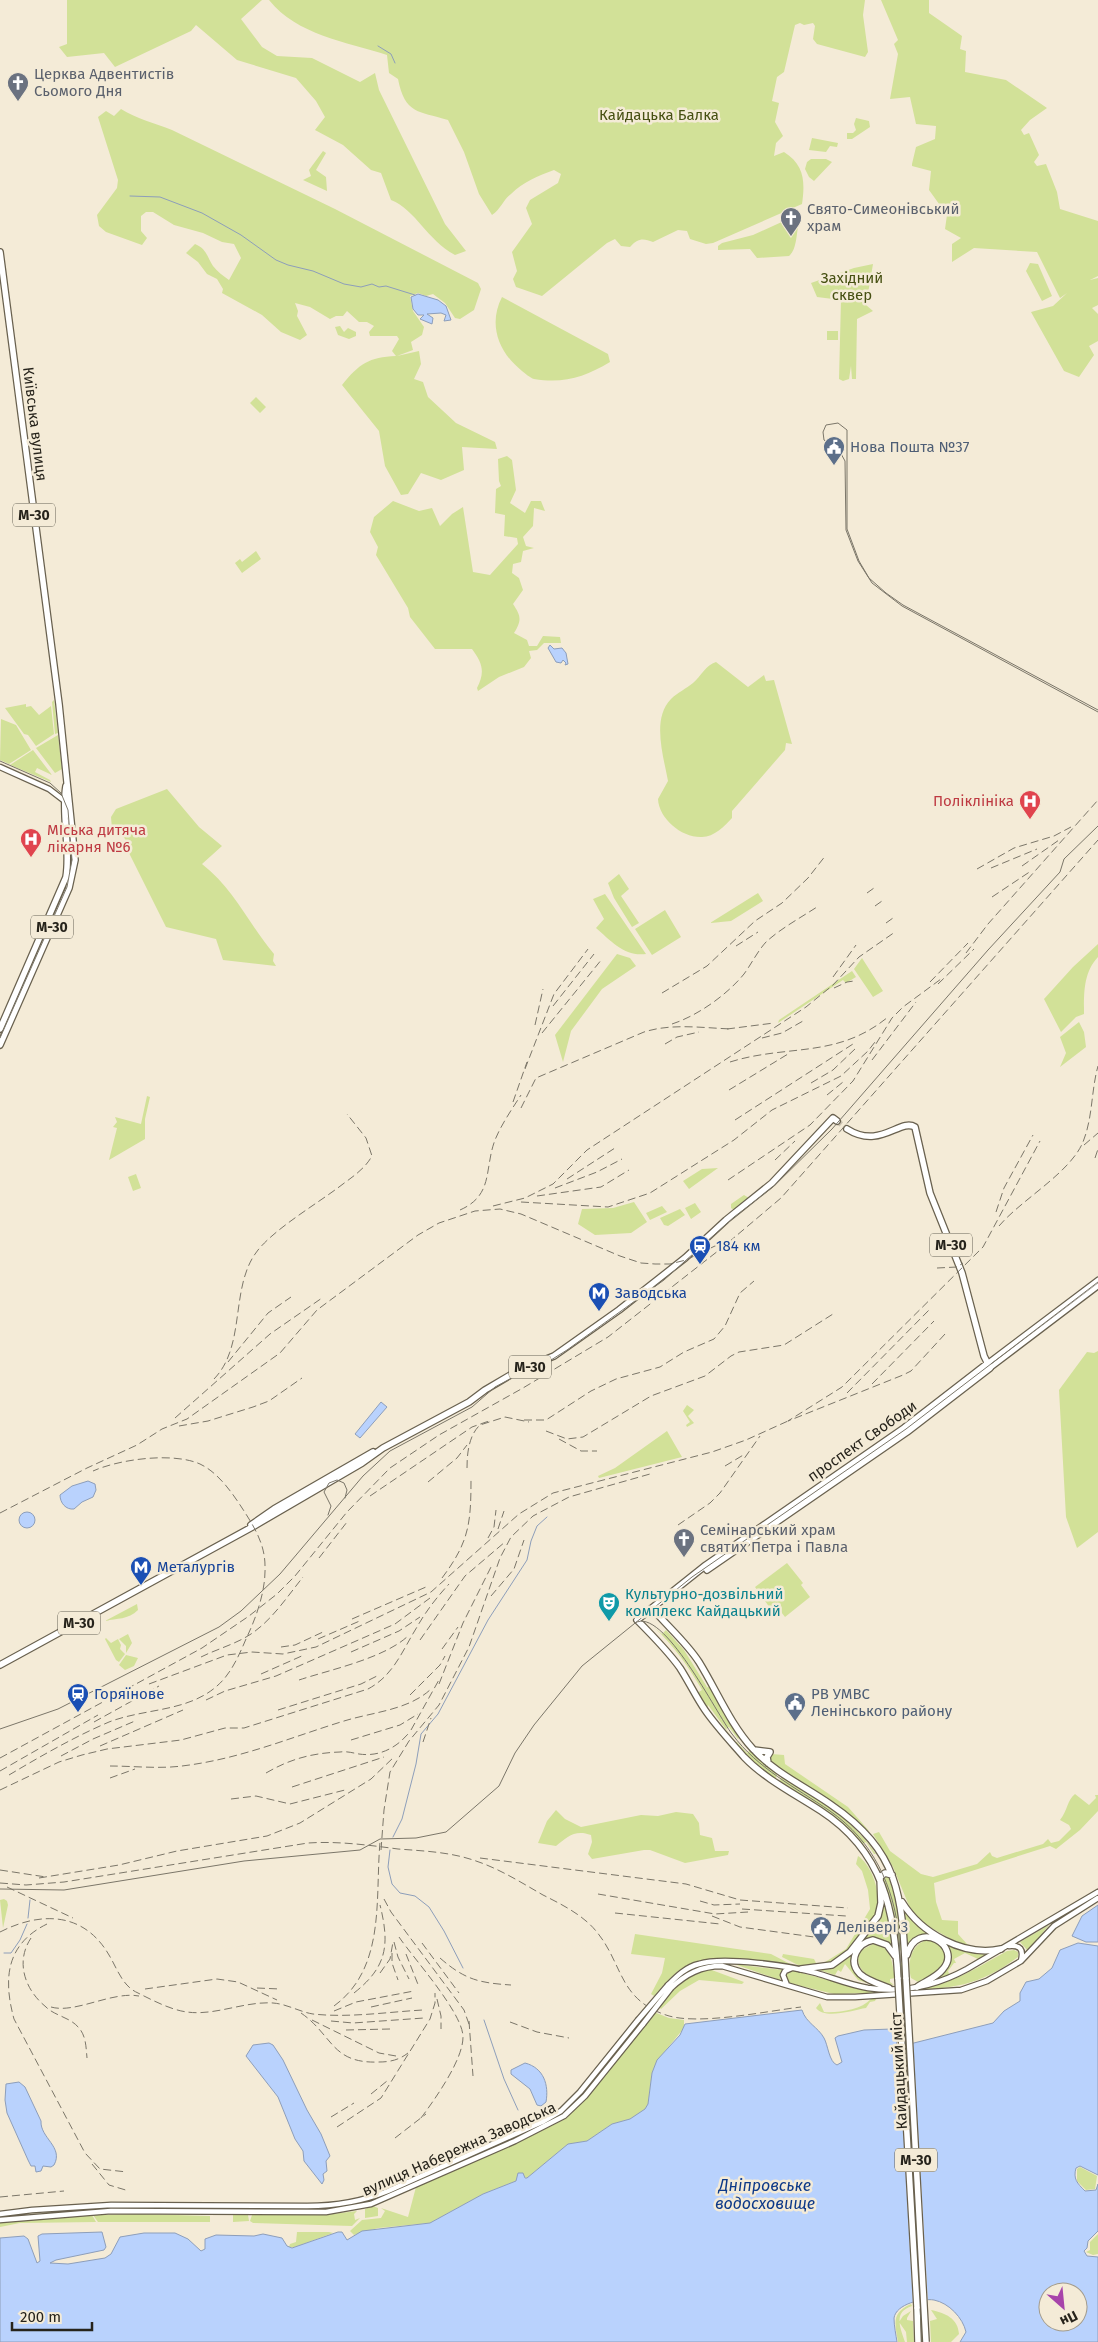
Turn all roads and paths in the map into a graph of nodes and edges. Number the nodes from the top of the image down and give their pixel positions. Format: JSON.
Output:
{"nodes":[{"id":1,"x":0,"y":252,"type":"edge"},
{"id":2,"x":0,"y":767,"type":"edge"},
{"id":3,"x":67,"y":802,"type":"junction"},
{"id":4,"x":0,"y":1028,"type":"edge"},
{"id":5,"x":0,"y":1045,"type":"edge"},
{"id":6,"x":835,"y":1120,"type":"dead end"},
{"id":7,"x":847,"y":1129,"type":"tunnel mouth"},
{"id":8,"x":1098,"y":1280,"type":"edge"},
{"id":9,"x":1098,"y":1286,"type":"edge"},
{"id":10,"x":989,"y":1366,"type":"junction"},
{"id":11,"x":653,"y":1609,"type":"junction"},
{"id":12,"x":0,"y":1665,"type":"edge"},
{"id":13,"x":754,"y":1750,"type":"junction"},
{"id":14,"x":768,"y":1763,"type":"junction"},
{"id":15,"x":782,"y":1774,"type":"junction"},
{"id":16,"x":776,"y":1782,"type":"junction"},
{"id":17,"x":892,"y":1875,"type":"junction"},
{"id":18,"x":879,"y":1878,"type":"junction"},
{"id":19,"x":1098,"y":1892,"type":"edge"},
{"id":20,"x":900,"y":1898,"type":"junction"},
{"id":21,"x":1098,"y":1898,"type":"edge"},
{"id":22,"x":1003,"y":1948,"type":"junction"},
{"id":23,"x":897,"y":1960,"type":"junction"},
{"id":24,"x":906,"y":1960,"type":"junction"},
{"id":25,"x":1021,"y":1961,"type":"junction"},
{"id":26,"x":793,"y":1968,"type":"junction"},
{"id":27,"x":801,"y":1969,"type":"junction"},
{"id":28,"x":788,"y":1985,"type":"junction"},
{"id":29,"x":669,"y":1986,"type":"junction"},
{"id":30,"x":918,"y":1987,"type":"junction"},
{"id":31,"x":889,"y":1988,"type":"junction"},
{"id":32,"x":641,"y":2022,"type":"junction"},
{"id":33,"x":0,"y":2214,"type":"edge"},
{"id":34,"x":0,"y":2220,"type":"edge"},
{"id":35,"x":918,"y":2342,"type":"edge"},
{"id":36,"x":926,"y":2342,"type":"edge"}],
"edges":[{"from":1,"to":3,"type":"highway","name":"Київська вулиця","number":"М-30"},
{"from":2,"to":3,"type":"main road"},
{"from":3,"to":4,"type":"highway","number":"М-30"},
{"from":3,"to":5,"type":"highway","number":"М-30"},
{"from":6,"to":12,"type":"highway","number":"М-30"},
{"from":7,"to":10,"type":"highway","number":"М-30"},
{"from":8,"to":10,"type":"main road","name":"проспект Свободи"},
{"from":9,"to":10,"type":"main road","name":"проспект Свободи"},
{"from":10,"to":11,"type":"highway","name":"проспект Свободи","number":"М-30"},
{"from":11,"to":13,"type":"highway","number":"М-30"},
{"from":11,"to":16,"type":"highway","name":"проспект Свободи","number":"М-30"},
{"from":13,"to":14,"type":"highway","number":"М-30"},
{"from":13,"to":14,"type":"highway"},
{"from":14,"to":15,"type":"highway","number":"М-30"},
{"from":15,"to":16,"type":"highway"},
{"from":15,"to":17,"type":"highway","number":"М-30"},
{"from":16,"to":18,"type":"highway","number":"М-30"},
{"from":17,"to":18,"type":"highway"},
{"from":17,"to":20,"type":"highway","number":"М-30"},
{"from":18,"to":23,"type":"highway","number":"М-30"},
{"from":18,"to":27,"type":"highway"},
{"from":19,"to":22,"type":"main road","name":"вулиця Набережна Заводська"},
{"from":20,"to":22,"type":"highway"},
{"from":20,"to":24,"type":"highway","number":"М-30"},
{"from":21,"to":25,"type":"main road","name":"вулиця Набережна Заводська"},
{"from":22,"to":25,"type":"main road"},
{"from":22,"to":30,"type":"main road","name":"вулиця Набережна Заводська"},
{"from":23,"to":31,"type":"highway"},
{"from":23,"to":35,"type":"highway","name":"Кайдацький міст","number":"М-30","bridge":true},
{"from":24,"to":30,"type":"highway"},
{"from":24,"to":36,"type":"highway","name":"Кайдацький міст","number":"М-30","bridge":true},
{"from":25,"to":28,"type":"main road","name":"вулиця Набережна Заводська"},
{"from":26,"to":27,"type":"main road","name":"вулиця Набережна Заводська"},
{"from":26,"to":28,"type":"main road"},
{"from":26,"to":29,"type":"main road","name":"вулиця Набережна Заводська"},
{"from":27,"to":31,"type":"main road","name":"вулиця Набережна Заводська"},
{"from":28,"to":29,"type":"main road","name":"вулиця Набережна Заводська"},
{"from":29,"to":32,"type":"main road","name":"вулиця Набережна Заводська","bridge":true},
{"from":30,"to":31,"type":"main road","name":"вулиця Набережна Заводська"},
{"from":32,"to":33,"type":"main road","name":"вулиця Набережна Заводська"},
{"from":32,"to":34,"type":"main road","name":"вулиця Набережна Заводська"}]}
